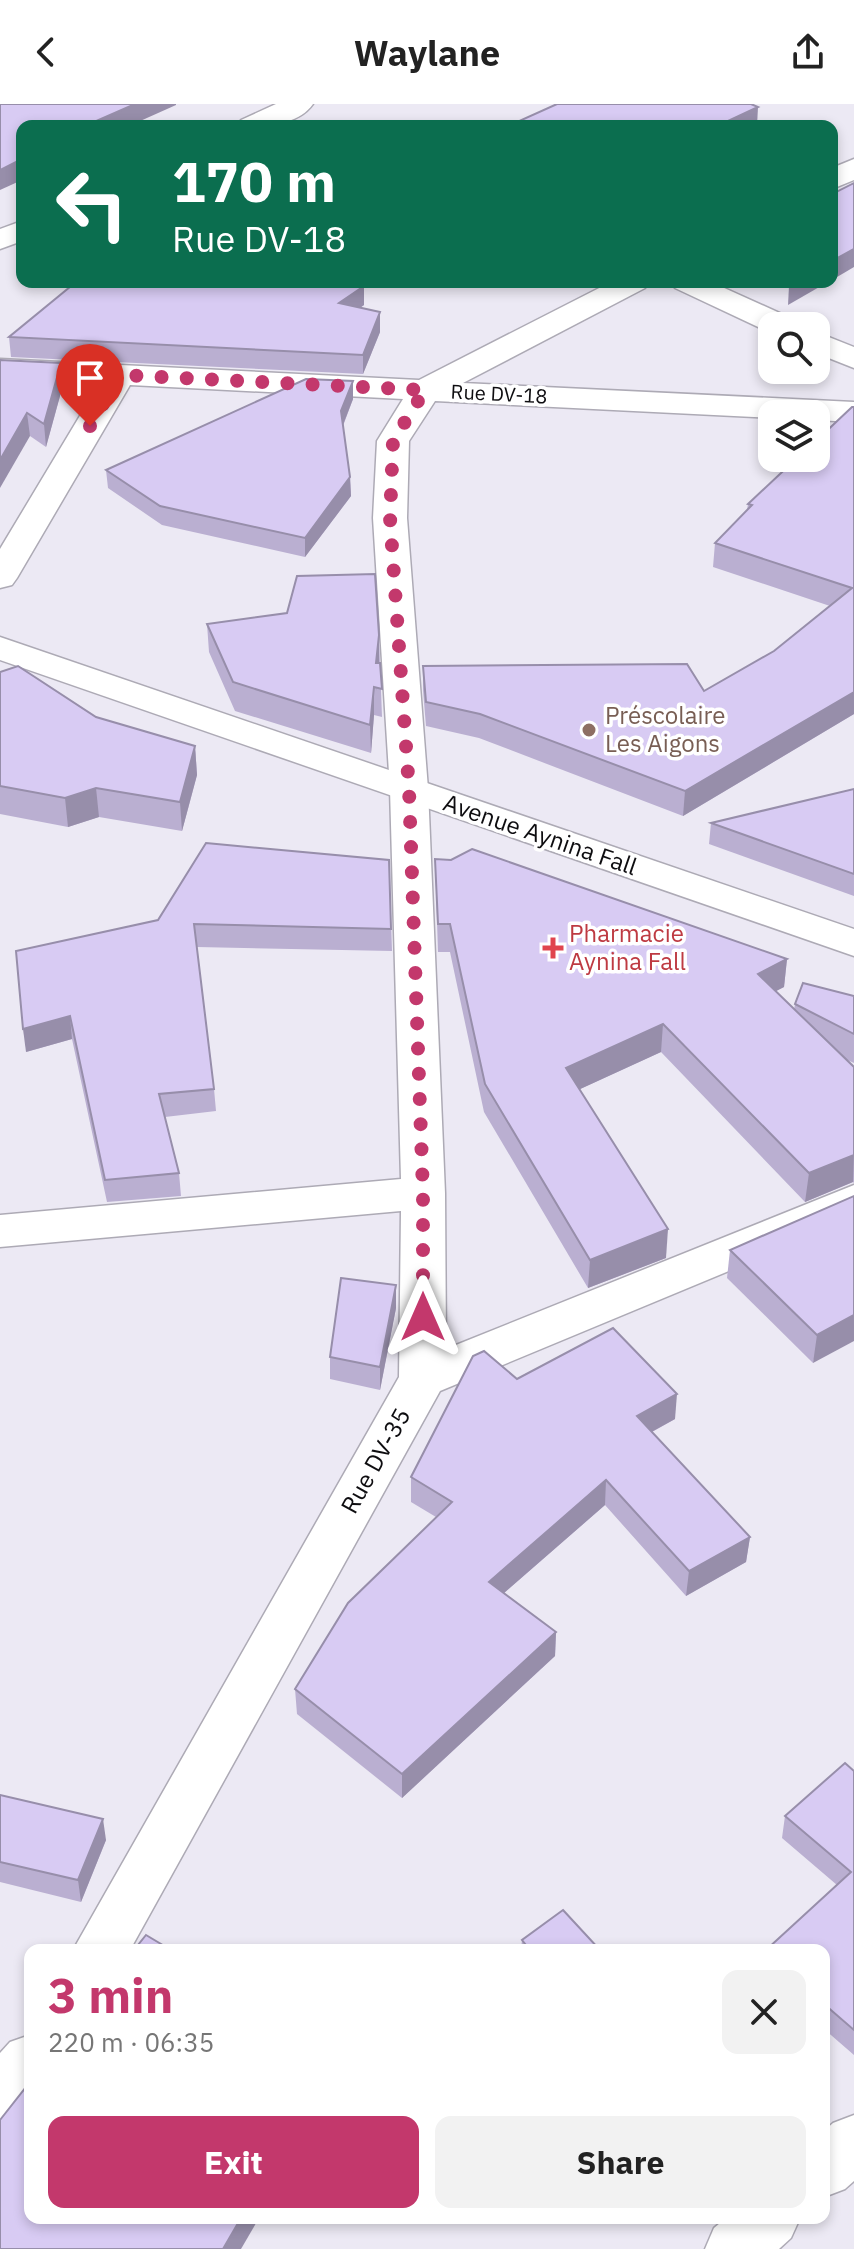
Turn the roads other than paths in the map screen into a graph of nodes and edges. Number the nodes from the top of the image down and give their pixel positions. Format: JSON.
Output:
{"nodes":[{"id":1,"x":299,"y":104,"type":"edge"},
{"id":2,"x":264,"y":120,"type":"edge"},
{"id":3,"x":622,"y":288,"type":"edge"},
{"id":4,"x":699,"y":288,"type":"edge"},
{"id":5,"x":758,"y":315,"type":"edge"},
{"id":6,"x":830,"y":348,"type":"edge"},
{"id":7,"x":854,"y":359,"type":"edge"},
{"id":8,"x":0,"y":369,"type":"edge"},
{"id":9,"x":120,"y":375,"type":"junction"},
{"id":10,"x":425,"y":390,"type":"junction"},
{"id":11,"x":854,"y":412,"type":"edge"},
{"id":12,"x":0,"y":578,"type":"edge"},
{"id":13,"x":0,"y":648,"type":"edge"},
{"id":14,"x":409,"y":789,"type":"junction"},
{"id":15,"x":854,"y":943,"type":"edge"},
{"id":16,"x":423,"y":1193,"type":"junction"},
{"id":17,"x":854,"y":1201,"type":"edge"},
{"id":18,"x":0,"y":1231,"type":"edge"},
{"id":19,"x":423,"y":1378,"type":"junction"},
{"id":20,"x":104,"y":1944,"type":"edge"},
{"id":21,"x":24,"y":2068,"type":"edge"},
{"id":22,"x":0,"y":2094,"type":"edge"},
{"id":23,"x":854,"y":2143,"type":"edge"},
{"id":24,"x":830,"y":2164,"type":"edge"},
{"id":25,"x":763,"y":2224,"type":"edge"},
{"id":26,"x":735,"y":2249,"type":"edge"}],
"edges":[{"from":1,"to":2,"type":"main road"},
{"from":3,"to":10,"type":"main road"},
{"from":4,"to":5,"type":"main road"},
{"from":6,"to":7,"type":"main road"},
{"from":8,"to":9,"type":"main road","name":"Rue DV-18"},
{"from":9,"to":10,"type":"main road","name":"Rue DV-18"},
{"from":9,"to":12,"type":"main road"},
{"from":10,"to":11,"type":"main road","name":"Rue DV-18"},
{"from":10,"to":14,"type":"main road"},
{"from":13,"to":14,"type":"main road","name":"Avenue Aynina Fall"},
{"from":14,"to":15,"type":"main road","name":"Avenue Aynina Fall"},
{"from":14,"to":16,"type":"main road"},
{"from":16,"to":18,"type":"main road"},
{"from":16,"to":19,"type":"main road"},
{"from":17,"to":19,"type":"main road"},
{"from":19,"to":20,"type":"main road","name":"Rue DV-35"},
{"from":21,"to":22,"type":"main road"},
{"from":23,"to":24,"type":"main road"},
{"from":25,"to":26,"type":"main road"}]}
